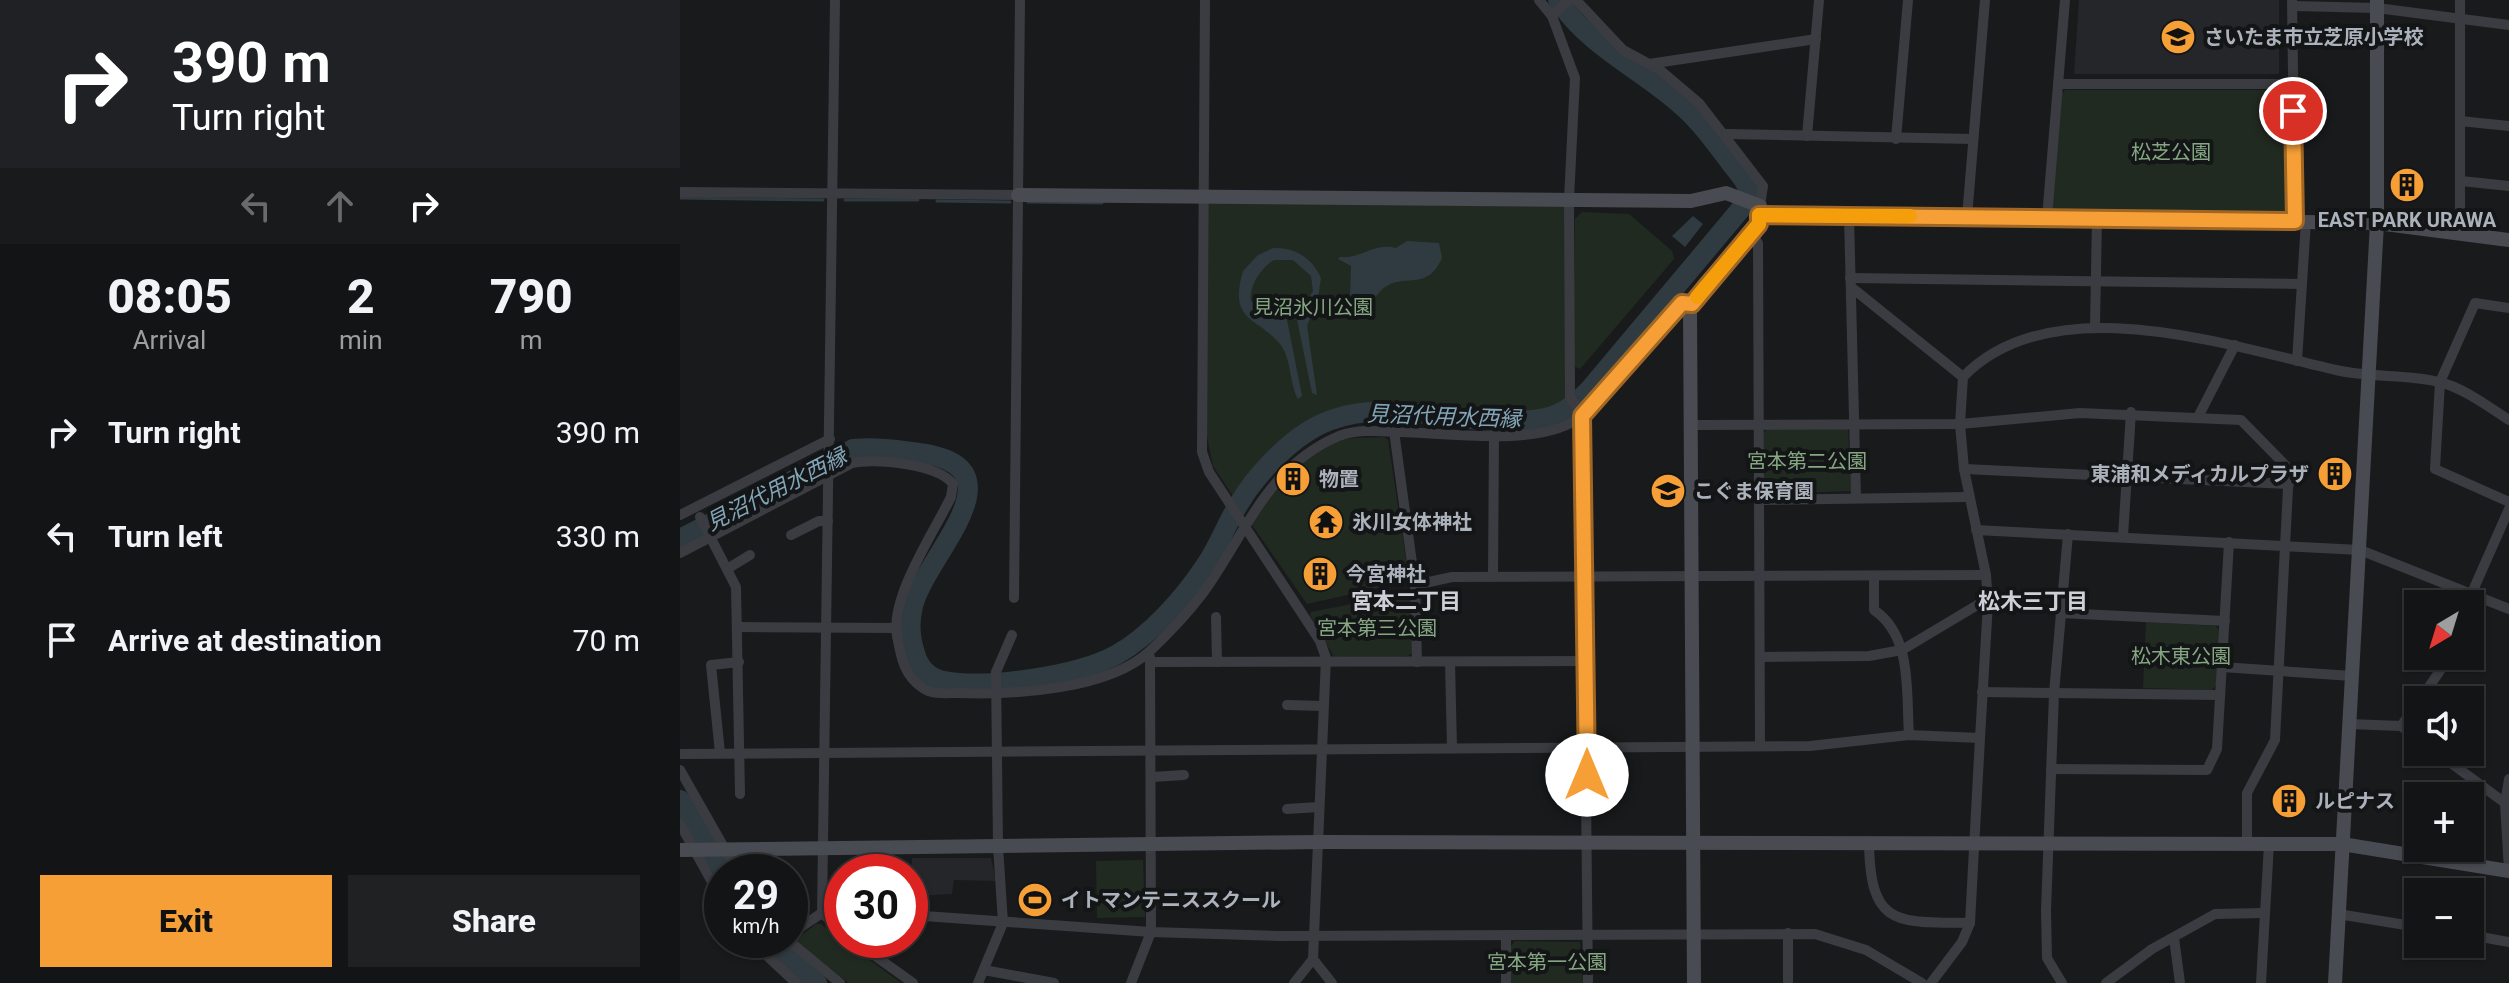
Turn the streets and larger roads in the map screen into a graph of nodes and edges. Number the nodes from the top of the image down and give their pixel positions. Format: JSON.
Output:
{"nodes":[{"id":1,"x":835,"y":0,"type":"edge"},
{"id":2,"x":1020,"y":0,"type":"edge"},
{"id":3,"x":1205,"y":0,"type":"edge"},
{"id":4,"x":1539,"y":0,"type":"edge"},
{"id":5,"x":1569,"y":0,"type":"edge"},
{"id":6,"x":1576,"y":0,"type":"edge"},
{"id":7,"x":1819,"y":0,"type":"edge"},
{"id":8,"x":1908,"y":0,"type":"edge"},
{"id":9,"x":1985,"y":0,"type":"edge"},
{"id":10,"x":2065,"y":0,"type":"edge"},
{"id":11,"x":2460,"y":0,"type":"edge"},
{"id":12,"x":2292,"y":3,"type":"edge"},
{"id":13,"x":2377,"y":4,"type":"edge"},
{"id":14,"x":1554,"y":13,"type":"junction"},
{"id":15,"x":2460,"y":18,"type":"junction"},
{"id":16,"x":2509,"y":25,"type":"edge"},
{"id":17,"x":1816,"y":39,"type":"junction"},
{"id":18,"x":1649,"y":64,"type":"junction"},
{"id":19,"x":2058,"y":84,"type":"junction"},
{"id":20,"x":2293,"y":84,"type":"junction"},
{"id":21,"x":2460,"y":121,"type":"junction"},
{"id":22,"x":2509,"y":126,"type":"edge"},
{"id":23,"x":1726,"y":134,"type":"junction"},
{"id":24,"x":1807,"y":136,"type":"junction"},
{"id":25,"x":1896,"y":139,"type":"junction"},
{"id":26,"x":1973,"y":139,"type":"junction"},
{"id":27,"x":2461,"y":181,"type":"junction"},
{"id":28,"x":2509,"y":186,"type":"edge"},
{"id":29,"x":832,"y":191,"type":"junction"},
{"id":30,"x":680,"y":192,"type":"edge"},
{"id":31,"x":1018,"y":195,"type":"junction"},
{"id":32,"x":1204,"y":196,"type":"junction"},
{"id":33,"x":1569,"y":199,"type":"junction"},
{"id":34,"x":1760,"y":210,"type":"junction"},
{"id":35,"x":1849,"y":216,"type":"junction"},
{"id":36,"x":1967,"y":217,"type":"junction"},
{"id":37,"x":2047,"y":218,"type":"junction"},
{"id":38,"x":2097,"y":218,"type":"junction"},
{"id":39,"x":2300,"y":221,"type":"junction"},
{"id":40,"x":2377,"y":223,"type":"junction"},
{"id":41,"x":1751,"y":233,"type":"junction"},
{"id":42,"x":2460,"y":233,"type":"junction"},
{"id":43,"x":2509,"y":240,"type":"edge"},
{"id":44,"x":2096,"y":281,"type":"junction"},
{"id":45,"x":1851,"y":282,"type":"junction"},
{"id":46,"x":2302,"y":284,"type":"junction"},
{"id":47,"x":1692,"y":304,"type":"junction"},
{"id":48,"x":2509,"y":308,"type":"edge"},
{"id":49,"x":2095,"y":326,"type":"junction"},
{"id":50,"x":2235,"y":345,"type":"junction"},
{"id":51,"x":2297,"y":361,"type":"junction"},
{"id":52,"x":1963,"y":377,"type":"junction"},
{"id":53,"x":2368,"y":377,"type":"junction"},
{"id":54,"x":2440,"y":382,"type":"junction"},
{"id":55,"x":2509,"y":404,"type":"edge"},
{"id":56,"x":2131,"y":412,"type":"junction"},
{"id":57,"x":1582,"y":416,"type":"junction"},
{"id":58,"x":2198,"y":417,"type":"junction"},
{"id":59,"x":2506,"y":418,"type":"edge"},
{"id":60,"x":1852,"y":423,"type":"junction"},
{"id":61,"x":1759,"y":424,"type":"junction"},
{"id":62,"x":1960,"y":424,"type":"junction"},
{"id":63,"x":1691,"y":425,"type":"junction"},
{"id":64,"x":1394,"y":431,"type":"junction"},
{"id":65,"x":1494,"y":434,"type":"junction"},
{"id":66,"x":830,"y":445,"type":"junction"},
{"id":67,"x":1964,"y":469,"type":"junction"},
{"id":68,"x":829,"y":474,"type":"junction"},
{"id":69,"x":2127,"y":476,"type":"junction"},
{"id":70,"x":2289,"y":484,"type":"junction"},
{"id":71,"x":1969,"y":497,"type":"junction"},
{"id":72,"x":1856,"y":498,"type":"junction"},
{"id":73,"x":1760,"y":500,"type":"junction"},
{"id":74,"x":2509,"y":502,"type":"edge"},
{"id":75,"x":2509,"y":509,"type":"edge"},
{"id":76,"x":680,"y":515,"type":"edge"},
{"id":77,"x":701,"y":518,"type":"dead end"},
{"id":78,"x":828,"y":521,"type":"junction"},
{"id":79,"x":1241,"y":522,"type":"junction"},
{"id":80,"x":1976,"y":530,"type":"junction"},
{"id":81,"x":710,"y":533,"type":"junction"},
{"id":82,"x":2068,"y":534,"type":"junction"},
{"id":83,"x":791,"y":535,"type":"dead end"},
{"id":84,"x":2123,"y":536,"type":"junction"},
{"id":85,"x":2229,"y":542,"type":"junction"},
{"id":86,"x":2286,"y":546,"type":"junction"},
{"id":87,"x":2360,"y":550,"type":"junction"},
{"id":88,"x":680,"y":553,"type":"edge"},
{"id":89,"x":750,"y":555,"type":"dead end"},
{"id":90,"x":727,"y":569,"type":"junction"},
{"id":91,"x":1761,"y":575,"type":"junction"},
{"id":92,"x":1986,"y":575,"type":"junction"},
{"id":93,"x":1692,"y":576,"type":"junction"},
{"id":94,"x":1874,"y":576,"type":"junction"},
{"id":95,"x":1493,"y":577,"type":"junction"},
{"id":96,"x":1586,"y":577,"type":"junction"},
{"id":97,"x":1415,"y":585,"type":"junction"},
{"id":98,"x":2451,"y":590,"type":"edge"},
{"id":99,"x":2473,"y":590,"type":"edge"},
{"id":100,"x":1014,"y":598,"type":"dead end"},
{"id":101,"x":2484,"y":602,"type":"edge"},
{"id":102,"x":1988,"y":603,"type":"junction"},
{"id":103,"x":2509,"y":609,"type":"edge"},
{"id":104,"x":2060,"y":613,"type":"junction"},
{"id":105,"x":1216,"y":617,"type":"dead end"},
{"id":106,"x":2225,"y":621,"type":"junction"},
{"id":107,"x":739,"y":627,"type":"junction"},
{"id":108,"x":828,"y":628,"type":"junction"},
{"id":109,"x":896,"y":628,"type":"junction"},
{"id":110,"x":1012,"y":635,"type":"dead end"},
{"id":111,"x":1902,"y":650,"type":"junction"},
{"id":112,"x":1150,"y":657,"type":"junction"},
{"id":113,"x":1762,"y":657,"type":"junction"},
{"id":114,"x":1586,"y":661,"type":"junction"},
{"id":115,"x":739,"y":662,"type":"junction"},
{"id":116,"x":1217,"y":662,"type":"junction"},
{"id":117,"x":1325,"y":662,"type":"junction"},
{"id":118,"x":1417,"y":662,"type":"junction"},
{"id":119,"x":1450,"y":662,"type":"junction"},
{"id":120,"x":2222,"y":667,"type":"junction"},
{"id":121,"x":2279,"y":672,"type":"junction"},
{"id":122,"x":2352,"y":676,"type":"junction"},
{"id":123,"x":996,"y":692,"type":"junction"},
{"id":124,"x":1982,"y":692,"type":"junction"},
{"id":125,"x":2054,"y":693,"type":"junction"},
{"id":126,"x":2220,"y":695,"type":"junction"},
{"id":127,"x":1287,"y":705,"type":"dead end"},
{"id":128,"x":1323,"y":706,"type":"junction"},
{"id":129,"x":2404,"y":722,"type":"edge"},
{"id":130,"x":2349,"y":724,"type":"junction"},
{"id":131,"x":2401,"y":726,"type":"junction"},
{"id":132,"x":2404,"y":728,"type":"edge"},
{"id":133,"x":1909,"y":735,"type":"junction"},
{"id":134,"x":1980,"y":738,"type":"junction"},
{"id":135,"x":1760,"y":746,"type":"junction"},
{"id":136,"x":1693,"y":747,"type":"junction"},
{"id":137,"x":1322,"y":748,"type":"junction"},
{"id":138,"x":1452,"y":748,"type":"junction"},
{"id":139,"x":1587,"y":748,"type":"junction"},
{"id":140,"x":1150,"y":749,"type":"junction"},
{"id":141,"x":997,"y":750,"type":"junction"},
{"id":142,"x":826,"y":751,"type":"junction"},
{"id":143,"x":720,"y":753,"type":"junction"},
{"id":144,"x":739,"y":753,"type":"junction"},
{"id":145,"x":680,"y":754,"type":"edge"},
{"id":146,"x":2455,"y":766,"type":"edge"},
{"id":147,"x":2051,"y":769,"type":"junction"},
{"id":148,"x":680,"y":770,"type":"edge"},
{"id":149,"x":1184,"y":775,"type":"dead end"},
{"id":150,"x":1152,"y":777,"type":"junction"},
{"id":151,"x":2509,"y":779,"type":"edge"},
{"id":152,"x":740,"y":794,"type":"dead end"},
{"id":153,"x":2505,"y":803,"type":"junction"},
{"id":154,"x":1319,"y":807,"type":"junction"},
{"id":155,"x":1287,"y":809,"type":"dead end"},
{"id":156,"x":680,"y":824,"type":"edge"},
{"id":157,"x":1869,"y":841,"type":"junction"},
{"id":158,"x":1320,"y":842,"type":"junction"},
{"id":159,"x":1694,"y":842,"type":"junction"},
{"id":160,"x":1975,"y":842,"type":"junction"},
{"id":161,"x":2047,"y":842,"type":"junction"},
{"id":162,"x":1586,"y":844,"type":"junction"},
{"id":163,"x":2247,"y":844,"type":"junction"},
{"id":164,"x":2269,"y":844,"type":"junction"},
{"id":165,"x":2342,"y":844,"type":"junction"},
{"id":166,"x":1151,"y":845,"type":"junction"},
{"id":167,"x":998,"y":846,"type":"junction"},
{"id":168,"x":825,"y":847,"type":"junction"},
{"id":169,"x":721,"y":848,"type":"junction"},
{"id":170,"x":692,"y":850,"type":"edge"},
{"id":171,"x":725,"y":854,"type":"edge"},
{"id":172,"x":704,"y":870,"type":"edge"},
{"id":173,"x":2509,"y":871,"type":"edge"},
{"id":174,"x":822,"y":913,"type":"joint"},
{"id":175,"x":2264,"y":913,"type":"junction"},
{"id":176,"x":2338,"y":914,"type":"junction"},
{"id":177,"x":928,"y":917,"type":"edge"},
{"id":178,"x":808,"y":922,"type":"edge"},
{"id":179,"x":1003,"y":923,"type":"junction"},
{"id":180,"x":1970,"y":923,"type":"junction"},
{"id":181,"x":2404,"y":925,"type":"edge"},
{"id":182,"x":1151,"y":932,"type":"junction"},
{"id":183,"x":1788,"y":933,"type":"junction"},
{"id":184,"x":1506,"y":935,"type":"junction"},
{"id":185,"x":1587,"y":935,"type":"junction"},
{"id":186,"x":1694,"y":935,"type":"junction"},
{"id":187,"x":1314,"y":936,"type":"junction"},
{"id":188,"x":2174,"y":938,"type":"junction"},
{"id":189,"x":2484,"y":938,"type":"edge"},
{"id":190,"x":2509,"y":942,"type":"edge"},
{"id":191,"x":808,"y":957,"type":"edge"},
{"id":192,"x":769,"y":958,"type":"edge"},
{"id":193,"x":878,"y":958,"type":"edge"},
{"id":194,"x":1313,"y":959,"type":"junction"},
{"id":195,"x":984,"y":970,"type":"junction"},
{"id":196,"x":796,"y":983,"type":"edge"},
{"id":197,"x":840,"y":983,"type":"edge"},
{"id":198,"x":913,"y":983,"type":"edge"},
{"id":199,"x":978,"y":983,"type":"edge"},
{"id":200,"x":1054,"y":983,"type":"edge"},
{"id":201,"x":1131,"y":983,"type":"edge"},
{"id":202,"x":1294,"y":983,"type":"edge"},
{"id":203,"x":1332,"y":983,"type":"edge"},
{"id":204,"x":1506,"y":983,"type":"edge"},
{"id":205,"x":1588,"y":983,"type":"edge"},
{"id":206,"x":1694,"y":983,"type":"edge"},
{"id":207,"x":1788,"y":983,"type":"edge"},
{"id":208,"x":1922,"y":983,"type":"edge"},
{"id":209,"x":1931,"y":983,"type":"edge"},
{"id":210,"x":2062,"y":983,"type":"edge"},
{"id":211,"x":2106,"y":983,"type":"edge"},
{"id":212,"x":2180,"y":983,"type":"edge"},
{"id":213,"x":2261,"y":983,"type":"edge"},
{"id":214,"x":2335,"y":983,"type":"edge"}],
"edges":[{"from":1,"to":29,"type":"street"},
{"from":2,"to":31,"type":"street"},
{"from":3,"to":32,"type":"street"},
{"from":4,"to":14,"type":"street"},
{"from":5,"to":14,"type":"street"},
{"from":6,"to":18,"type":"street"},
{"from":7,"to":17,"type":"street"},
{"from":8,"to":25,"type":"street"},
{"from":9,"to":26,"type":"street"},
{"from":10,"to":19,"type":"street"},
{"from":11,"to":15,"type":"street"},
{"from":12,"to":13,"type":"street"},
{"from":12,"to":20,"type":"street"},
{"from":13,"to":15,"type":"street"},
{"from":13,"to":40,"type":"street"},
{"from":14,"to":33,"type":"street"},
{"from":15,"to":16,"type":"street"},
{"from":15,"to":21,"type":"street"},
{"from":17,"to":18,"type":"street"},
{"from":17,"to":24,"type":"street"},
{"from":18,"to":23,"type":"street"},
{"from":19,"to":20,"type":"street"},
{"from":19,"to":37,"type":"street"},
{"from":20,"to":39,"type":"street"},
{"from":21,"to":22,"type":"street"},
{"from":21,"to":27,"type":"street"},
{"from":23,"to":24,"type":"street"},
{"from":23,"to":34,"type":"street"},
{"from":24,"to":25,"type":"street"},
{"from":25,"to":26,"type":"street"},
{"from":26,"to":36,"type":"street"},
{"from":27,"to":28,"type":"street"},
{"from":27,"to":42,"type":"street"},
{"from":29,"to":30,"type":"street"},
{"from":29,"to":31,"type":"street"},
{"from":29,"to":66,"type":"street"},
{"from":31,"to":32,"type":"street"},
{"from":31,"to":100,"type":"street"},
{"from":32,"to":33,"type":"street"},
{"from":32,"to":79,"type":"street"},
{"from":33,"to":34,"type":"street"},
{"from":33,"to":57,"type":"street"},
{"from":34,"to":35,"type":"street"},
{"from":34,"to":41,"type":"street"},
{"from":35,"to":36,"type":"street"},
{"from":35,"to":45,"type":"street"},
{"from":36,"to":37,"type":"street"},
{"from":37,"to":38,"type":"street"},
{"from":38,"to":39,"type":"street"},
{"from":38,"to":44,"type":"street"},
{"from":39,"to":40,"type":"street"},
{"from":39,"to":46,"type":"street"},
{"from":40,"to":42,"type":"street"},
{"from":40,"to":53,"type":"street"},
{"from":41,"to":47,"type":"street"},
{"from":41,"to":61,"type":"street"},
{"from":42,"to":43,"type":"street"},
{"from":44,"to":45,"type":"street"},
{"from":44,"to":46,"type":"street"},
{"from":44,"to":49,"type":"street"},
{"from":45,"to":52,"type":"street"},
{"from":45,"to":60,"type":"street"},
{"from":46,"to":51,"type":"street"},
{"from":47,"to":57,"type":"street"},
{"from":47,"to":63,"type":"street"},
{"from":48,"to":54,"type":"street"},
{"from":49,"to":50,"type":"street"},
{"from":49,"to":52,"type":"street"},
{"from":50,"to":51,"type":"street"},
{"from":50,"to":58,"type":"street"},
{"from":51,"to":53,"type":"street"},
{"from":52,"to":62,"type":"street"},
{"from":53,"to":54,"type":"street"},
{"from":53,"to":87,"type":"street"},
{"from":54,"to":59,"type":"street"},
{"from":54,"to":74,"type":"street"},
{"from":55,"to":59,"type":"street"},
{"from":56,"to":58,"type":"street"},
{"from":56,"to":62,"type":"street"},
{"from":56,"to":69,"type":"street"},
{"from":57,"to":65,"type":"street"},
{"from":57,"to":96,"type":"street"},
{"from":58,"to":70,"type":"street"},
{"from":60,"to":61,"type":"street"},
{"from":60,"to":62,"type":"street"},
{"from":60,"to":72,"type":"street"},
{"from":61,"to":63,"type":"street"},
{"from":61,"to":73,"type":"street"},
{"from":62,"to":67,"type":"street"},
{"from":63,"to":93,"type":"street"},
{"from":64,"to":65,"type":"street"},
{"from":64,"to":79,"type":"street"},
{"from":64,"to":97,"type":"street"},
{"from":65,"to":95,"type":"street"},
{"from":66,"to":68,"type":"street"},
{"from":66,"to":76,"type":"street"},
{"from":67,"to":69,"type":"street"},
{"from":67,"to":71,"type":"street"},
{"from":68,"to":78,"type":"street"},
{"from":68,"to":81,"type":"street"},
{"from":68,"to":109,"type":"street"},
{"from":69,"to":70,"type":"street"},
{"from":69,"to":84,"type":"street"},
{"from":70,"to":86,"type":"street"},
{"from":71,"to":72,"type":"street"},
{"from":71,"to":80,"type":"street"},
{"from":72,"to":73,"type":"street"},
{"from":73,"to":91,"type":"street"},
{"from":75,"to":99,"type":"street"},
{"from":77,"to":81,"type":"street"},
{"from":78,"to":83,"type":"street"},
{"from":78,"to":108,"type":"street"},
{"from":79,"to":112,"type":"street"},
{"from":79,"to":117,"type":"street"},
{"from":80,"to":82,"type":"street"},
{"from":80,"to":92,"type":"street"},
{"from":81,"to":88,"type":"street"},
{"from":81,"to":90,"type":"street"},
{"from":82,"to":84,"type":"street"},
{"from":82,"to":104,"type":"street"},
{"from":84,"to":85,"type":"street"},
{"from":85,"to":86,"type":"street"},
{"from":85,"to":106,"type":"street"},
{"from":86,"to":87,"type":"street"},
{"from":86,"to":121,"type":"street"},
{"from":87,"to":98,"type":"street"},
{"from":87,"to":122,"type":"street"},
{"from":89,"to":90,"type":"street"},
{"from":90,"to":107,"type":"street"},
{"from":91,"to":93,"type":"street"},
{"from":91,"to":94,"type":"street"},
{"from":91,"to":113,"type":"street"},
{"from":92,"to":94,"type":"street"},
{"from":92,"to":102,"type":"street"},
{"from":93,"to":96,"type":"street"},
{"from":93,"to":136,"type":"street"},
{"from":94,"to":111,"type":"street"},
{"from":95,"to":96,"type":"street"},
{"from":95,"to":97,"type":"street"},
{"from":96,"to":114,"type":"street"},
{"from":97,"to":118,"type":"street"},
{"from":101,"to":103,"type":"street"},
{"from":102,"to":111,"type":"street"},
{"from":102,"to":124,"type":"street"},
{"from":104,"to":106,"type":"street"},
{"from":104,"to":125,"type":"street"},
{"from":105,"to":116,"type":"street"},
{"from":106,"to":120,"type":"street"},
{"from":107,"to":108,"type":"street"},
{"from":107,"to":115,"type":"street"},
{"from":108,"to":109,"type":"street"},
{"from":108,"to":142,"type":"street"},
{"from":109,"to":123,"type":"street"},
{"from":110,"to":123,"type":"street"},
{"from":111,"to":113,"type":"street"},
{"from":111,"to":133,"type":"street"},
{"from":112,"to":116,"type":"street"},
{"from":112,"to":123,"type":"street"},
{"from":112,"to":140,"type":"street"},
{"from":113,"to":135,"type":"street"},
{"from":114,"to":119,"type":"street"},
{"from":114,"to":139,"type":"street"},
{"from":115,"to":143,"type":"street"},
{"from":115,"to":144,"type":"street"},
{"from":116,"to":117,"type":"street"},
{"from":117,"to":118,"type":"street"},
{"from":117,"to":128,"type":"street"},
{"from":118,"to":119,"type":"street"},
{"from":119,"to":138,"type":"street"},
{"from":120,"to":121,"type":"street"},
{"from":120,"to":126,"type":"street"},
{"from":121,"to":122,"type":"street"},
{"from":121,"to":163,"type":"street"},
{"from":122,"to":130,"type":"street"},
{"from":123,"to":141,"type":"street"},
{"from":124,"to":125,"type":"street"},
{"from":124,"to":134,"type":"street"},
{"from":125,"to":126,"type":"street"},
{"from":125,"to":147,"type":"street"},
{"from":126,"to":147,"type":"street"},
{"from":127,"to":128,"type":"street"},
{"from":128,"to":137,"type":"street"},
{"from":129,"to":131,"type":"street"},
{"from":130,"to":131,"type":"street"},
{"from":130,"to":165,"type":"street"},
{"from":131,"to":132,"type":"street"},
{"from":133,"to":134,"type":"street"},
{"from":133,"to":135,"type":"street"},
{"from":134,"to":160,"type":"street"},
{"from":135,"to":136,"type":"street"},
{"from":136,"to":139,"type":"street"},
{"from":136,"to":159,"type":"street"},
{"from":137,"to":138,"type":"street"},
{"from":137,"to":140,"type":"street"},
{"from":137,"to":154,"type":"street"},
{"from":138,"to":139,"type":"street"},
{"from":139,"to":162,"type":"street"},
{"from":140,"to":141,"type":"street"},
{"from":140,"to":150,"type":"street"},
{"from":141,"to":142,"type":"street"},
{"from":141,"to":167,"type":"street"},
{"from":142,"to":144,"type":"street"},
{"from":142,"to":168,"type":"street"},
{"from":143,"to":144,"type":"street"},
{"from":143,"to":145,"type":"street"},
{"from":144,"to":152,"type":"street"},
{"from":146,"to":153,"type":"street"},
{"from":147,"to":161,"type":"street"},
{"from":148,"to":169,"type":"street"},
{"from":149,"to":150,"type":"street"},
{"from":150,"to":166,"type":"street"},
{"from":151,"to":153,"type":"street"},
{"from":153,"to":173,"type":"street"},
{"from":154,"to":155,"type":"street"},
{"from":154,"to":158,"type":"street"},
{"from":156,"to":170,"type":"street"},
{"from":157,"to":159,"type":"street"},
{"from":157,"to":160,"type":"street"},
{"from":157,"to":180,"type":"street"},
{"from":158,"to":162,"type":"street"},
{"from":158,"to":166,"type":"street"},
{"from":158,"to":187,"type":"street"},
{"from":159,"to":162,"type":"street"},
{"from":159,"to":186,"type":"street"},
{"from":160,"to":161,"type":"street"},
{"from":160,"to":180,"type":"street"},
{"from":161,"to":163,"type":"street"},
{"from":161,"to":210,"type":"street"},
{"from":162,"to":185,"type":"street"},
{"from":163,"to":164,"type":"street"},
{"from":164,"to":165,"type":"street"},
{"from":164,"to":175,"type":"street"},
{"from":165,"to":173,"type":"street"},
{"from":165,"to":176,"type":"street"},
{"from":166,"to":167,"type":"street"},
{"from":166,"to":182,"type":"street"},
{"from":167,"to":168,"type":"street"},
{"from":167,"to":179,"type":"street"},
{"from":168,"to":169,"type":"street"},
{"from":168,"to":174,"type":"street"},
{"from":169,"to":170,"type":"street"},
{"from":169,"to":171,"type":"street"},
{"from":170,"to":172,"type":"street"},
{"from":174,"to":178,"type":"street"},
{"from":175,"to":188,"type":"street"},
{"from":175,"to":213,"type":"street"},
{"from":176,"to":181,"type":"street"},
{"from":176,"to":214,"type":"street"},
{"from":177,"to":179,"type":"street"},
{"from":179,"to":182,"type":"street"},
{"from":179,"to":195,"type":"street"},
{"from":180,"to":209,"type":"street"},
{"from":182,"to":187,"type":"street"},
{"from":182,"to":201,"type":"street"},
{"from":183,"to":186,"type":"street"},
{"from":183,"to":207,"type":"street"},
{"from":183,"to":208,"type":"street"},
{"from":184,"to":185,"type":"street"},
{"from":184,"to":187,"type":"street"},
{"from":184,"to":204,"type":"street"},
{"from":185,"to":186,"type":"street"},
{"from":185,"to":205,"type":"street"},
{"from":186,"to":206,"type":"street"},
{"from":187,"to":194,"type":"street"},
{"from":188,"to":211,"type":"street"},
{"from":188,"to":212,"type":"street"},
{"from":189,"to":190,"type":"street"},
{"from":191,"to":197,"type":"street"},
{"from":192,"to":196,"type":"street"},
{"from":193,"to":198,"type":"street"},
{"from":194,"to":202,"type":"street"},
{"from":194,"to":203,"type":"street"},
{"from":195,"to":199,"type":"street"},
{"from":195,"to":200,"type":"street"}]}
